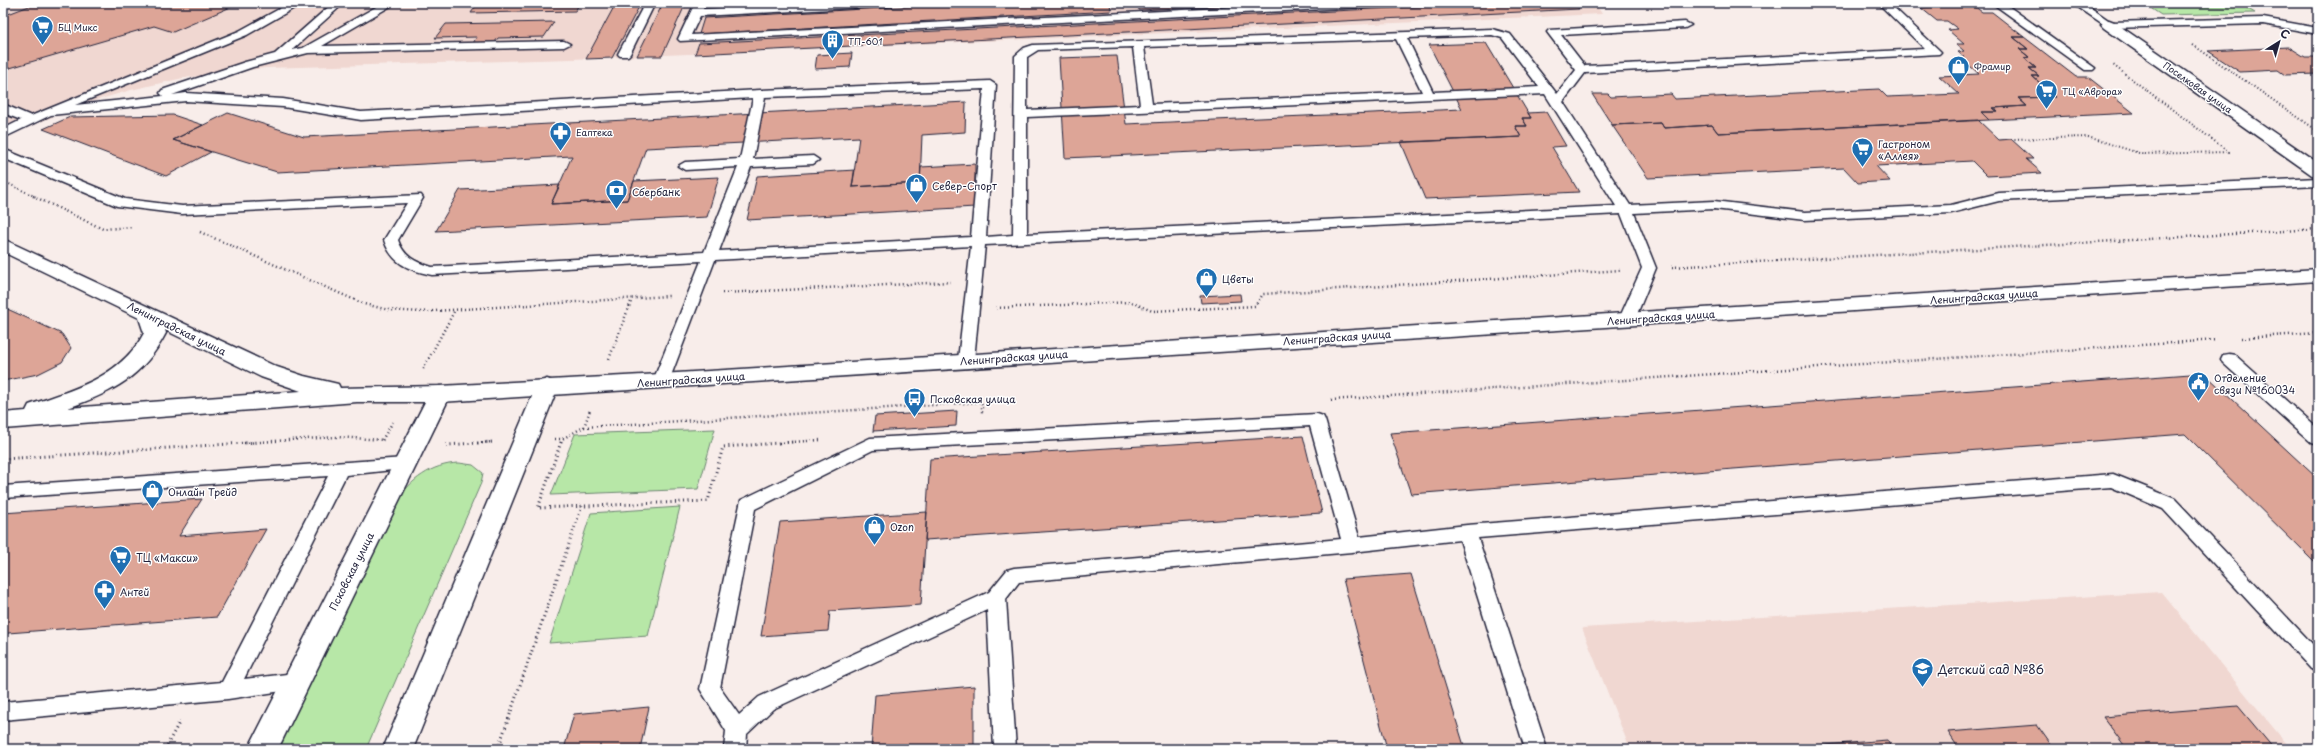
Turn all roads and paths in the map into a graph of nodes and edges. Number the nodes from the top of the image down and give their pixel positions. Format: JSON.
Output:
{"nodes":[{"id":1,"x":298,"y":3,"type":"edge"},
{"id":2,"x":339,"y":3,"type":"edge"},
{"id":3,"x":391,"y":3,"type":"edge"},
{"id":4,"x":650,"y":3,"type":"edge"},
{"id":5,"x":700,"y":3,"type":"edge"},
{"id":6,"x":887,"y":3,"type":"edge"},
{"id":7,"x":1121,"y":3,"type":"edge"},
{"id":8,"x":1384,"y":3,"type":"edge"},
{"id":9,"x":1883,"y":3,"type":"edge"},
{"id":10,"x":1996,"y":3,"type":"edge"},
{"id":11,"x":2077,"y":3,"type":"edge"},
{"id":12,"x":695,"y":14,"type":"junction"},
{"id":13,"x":1123,"y":16,"type":"junction"},
{"id":14,"x":2161,"y":23,"type":"junction"},
{"id":15,"x":1685,"y":25,"type":"dead end"},
{"id":16,"x":2109,"y":25,"type":"junction"},
{"id":17,"x":2318,"y":31,"type":"edge"},
{"id":18,"x":1400,"y":36,"type":"junction"},
{"id":19,"x":564,"y":44,"type":"dead end"},
{"id":20,"x":1138,"y":44,"type":"junction"},
{"id":21,"x":307,"y":50,"type":"junction"},
{"id":22,"x":624,"y":54,"type":"dead end"},
{"id":23,"x":278,"y":56,"type":"junction"},
{"id":24,"x":2110,"y":63,"type":"dead end"},
{"id":25,"x":2089,"y":68,"type":"dead end"},
{"id":26,"x":1582,"y":70,"type":"junction"},
{"id":27,"x":1549,"y":90,"type":"junction"},
{"id":28,"x":760,"y":94,"type":"junction"},
{"id":29,"x":1429,"y":95,"type":"junction"},
{"id":30,"x":142,"y":102,"type":"junction"},
{"id":31,"x":1557,"y":102,"type":"junction"},
{"id":32,"x":3,"y":108,"type":"edge"},
{"id":33,"x":1146,"y":108,"type":"junction"},
{"id":34,"x":48,"y":112,"type":"junction"},
{"id":35,"x":1022,"y":114,"type":"junction"},
{"id":36,"x":30,"y":120,"type":"junction"},
{"id":37,"x":2318,"y":131,"type":"edge"},
{"id":38,"x":3,"y":134,"type":"edge"},
{"id":39,"x":2011,"y":139,"type":"dead end"},
{"id":40,"x":3,"y":153,"type":"edge"},
{"id":41,"x":813,"y":160,"type":"dead end"},
{"id":42,"x":746,"y":163,"type":"junction"},
{"id":43,"x":685,"y":166,"type":"dead end"},
{"id":44,"x":2318,"y":172,"type":"edge"},
{"id":45,"x":3,"y":181,"type":"edge"},
{"id":46,"x":2318,"y":182,"type":"edge"},
{"id":47,"x":1626,"y":210,"type":"junction"},
{"id":48,"x":140,"y":227,"type":"dead end"},
{"id":49,"x":2318,"y":229,"type":"edge"},
{"id":50,"x":198,"y":231,"type":"dead end"},
{"id":51,"x":1020,"y":239,"type":"junction"},
{"id":52,"x":978,"y":243,"type":"junction"},
{"id":53,"x":3,"y":246,"type":"edge"},
{"id":54,"x":709,"y":255,"type":"junction"},
{"id":55,"x":1649,"y":268,"type":"junction"},
{"id":56,"x":2318,"y":275,"type":"edge"},
{"id":57,"x":973,"y":294,"type":"junction"},
{"id":58,"x":694,"y":295,"type":"junction"},
{"id":59,"x":147,"y":313,"type":"junction"},
{"id":60,"x":1627,"y":319,"type":"junction"},
{"id":61,"x":2318,"y":333,"type":"edge"},
{"id":62,"x":2239,"y":338,"type":"dead end"},
{"id":63,"x":2224,"y":340,"type":"dead end"},
{"id":64,"x":2229,"y":359,"type":"dead end"},
{"id":65,"x":966,"y":360,"type":"junction"},
{"id":66,"x":661,"y":381,"type":"junction"},
{"id":67,"x":547,"y":387,"type":"junction"},
{"id":68,"x":357,"y":394,"type":"junction"},
{"id":69,"x":440,"y":394,"type":"junction"},
{"id":70,"x":1329,"y":400,"type":"dead end"},
{"id":71,"x":6,"y":421,"type":"edge"},
{"id":72,"x":982,"y":422,"type":"dead end"},
{"id":73,"x":584,"y":427,"type":"dead end"},
{"id":74,"x":2318,"y":439,"type":"edge"},
{"id":75,"x":524,"y":440,"type":"junction"},
{"id":76,"x":825,"y":440,"type":"dead end"},
{"id":77,"x":409,"y":456,"type":"junction"},
{"id":78,"x":3,"y":459,"type":"edge"},
{"id":79,"x":340,"y":469,"type":"junction"},
{"id":80,"x":3,"y":492,"type":"edge"},
{"id":81,"x":582,"y":506,"type":"junction"},
{"id":82,"x":1467,"y":532,"type":"junction"},
{"id":83,"x":1352,"y":545,"type":"junction"},
{"id":84,"x":996,"y":597,"type":"junction"},
{"id":85,"x":2318,"y":663,"type":"edge"},
{"id":86,"x":295,"y":682,"type":"junction"},
{"id":87,"x":228,"y":690,"type":"junction"},
{"id":88,"x":3,"y":711,"type":"edge"},
{"id":89,"x":737,"y":730,"type":"junction"},
{"id":90,"x":263,"y":749,"type":"edge"},
{"id":91,"x":398,"y":749,"type":"edge"},
{"id":92,"x":498,"y":749,"type":"edge"},
{"id":93,"x":735,"y":749,"type":"edge"},
{"id":94,"x":1005,"y":749,"type":"edge"},
{"id":95,"x":1536,"y":749,"type":"edge"}],
"edges":[{"from":1,"to":34,"type":"lane"},
{"from":2,"to":23,"type":"lane"},
{"from":3,"to":21,"type":"lane"},
{"from":4,"to":22,"type":"lane"},
{"from":5,"to":12,"type":"lane"},
{"from":6,"to":12,"type":"lane"},
{"from":7,"to":13,"type":"lane"},
{"from":8,"to":13,"type":"lane"},
{"from":9,"to":26,"type":"lane"},
{"from":10,"to":25,"type":"lane"},
{"from":11,"to":16,"type":"lane","name":"Поселковая улица"},
{"from":12,"to":13,"type":"lane"},
{"from":14,"to":16,"type":"lane"},
{"from":14,"to":17,"type":"lane"},
{"from":14,"to":37,"type":"path"},
{"from":15,"to":26,"type":"lane"},
{"from":16,"to":44,"type":"main road","name":"Поселковая улица"},
{"from":18,"to":20,"type":"lane"},
{"from":18,"to":27,"type":"lane"},
{"from":18,"to":29,"type":"lane"},
{"from":19,"to":21,"type":"lane"},
{"from":20,"to":33,"type":"lane"},
{"from":20,"to":35,"type":"lane"},
{"from":21,"to":23,"type":"lane"},
{"from":23,"to":30,"type":"lane"},
{"from":24,"to":39,"type":"path"},
{"from":26,"to":31,"type":"lane"},
{"from":27,"to":29,"type":"lane"},
{"from":27,"to":31,"type":"lane"},
{"from":28,"to":30,"type":"lane"},
{"from":28,"to":42,"type":"lane"},
{"from":28,"to":52,"type":"lane"},
{"from":29,"to":33,"type":"lane"},
{"from":30,"to":34,"type":"lane"},
{"from":31,"to":47,"type":"lane"},
{"from":32,"to":36,"type":"lane"},
{"from":33,"to":35,"type":"lane"},
{"from":34,"to":36,"type":"lane"},
{"from":35,"to":51,"type":"lane"},
{"from":36,"to":38,"type":"lane"},
{"from":40,"to":54,"type":"lane"},
{"from":41,"to":42,"type":"lane"},
{"from":42,"to":43,"type":"lane"},
{"from":42,"to":54,"type":"lane"},
{"from":45,"to":48,"type":"path"},
{"from":46,"to":47,"type":"lane"},
{"from":47,"to":51,"type":"lane"},
{"from":47,"to":55,"type":"lane"},
{"from":49,"to":55,"type":"path"},
{"from":50,"to":58,"type":"path"},
{"from":51,"to":52,"type":"lane"},
{"from":52,"to":54,"type":"lane"},
{"from":52,"to":57,"type":"lane"},
{"from":53,"to":59,"type":"main road","name":"Ленинградская улица"},
{"from":54,"to":58,"type":"lane"},
{"from":55,"to":57,"type":"path"},
{"from":55,"to":60,"type":"lane"},
{"from":56,"to":60,"type":"main road","name":"Ленинградская улица"},
{"from":57,"to":58,"type":"path"},
{"from":57,"to":65,"type":"lane"},
{"from":58,"to":66,"type":"lane"},
{"from":59,"to":68,"type":"main road","name":"Ленинградская улица"},
{"from":59,"to":71,"type":"main road"},
{"from":60,"to":65,"type":"main road","name":"Ленинградская улица"},
{"from":61,"to":62,"type":"path"},
{"from":63,"to":70,"type":"path"},
{"from":64,"to":74,"type":"lane"},
{"from":65,"to":66,"type":"main road","name":"Ленинградская улица"},
{"from":66,"to":67,"type":"main road","name":"Ленинградская улица"},
{"from":67,"to":69,"type":"main road","name":"Ленинградская улица"},
{"from":67,"to":75,"type":"main road"},
{"from":68,"to":69,"type":"main road","name":"Ленинградская улица"},
{"from":68,"to":71,"type":"main road","name":"Ленинградская улица"},
{"from":69,"to":77,"type":"main road","name":"Псковская улица"},
{"from":72,"to":73,"type":"path"},
{"from":75,"to":77,"type":"path"},
{"from":75,"to":81,"type":"path"},
{"from":75,"to":91,"type":"main road"},
{"from":76,"to":81,"type":"path"},
{"from":77,"to":78,"type":"path"},
{"from":77,"to":79,"type":"lane"},
{"from":77,"to":86,"type":"main road","name":"Псковская улица"},
{"from":79,"to":80,"type":"lane"},
{"from":79,"to":87,"type":"lane"},
{"from":81,"to":92,"type":"path"},
{"from":82,"to":83,"type":"lane"},
{"from":82,"to":85,"type":"lane"},
{"from":82,"to":95,"type":"lane"},
{"from":83,"to":84,"type":"lane"},
{"from":83,"to":89,"type":"lane"},
{"from":84,"to":89,"type":"lane"},
{"from":84,"to":94,"type":"lane"},
{"from":86,"to":87,"type":"lane"},
{"from":86,"to":90,"type":"main road","name":"Псковская улица"},
{"from":87,"to":88,"type":"lane"},
{"from":89,"to":93,"type":"lane"}]}
